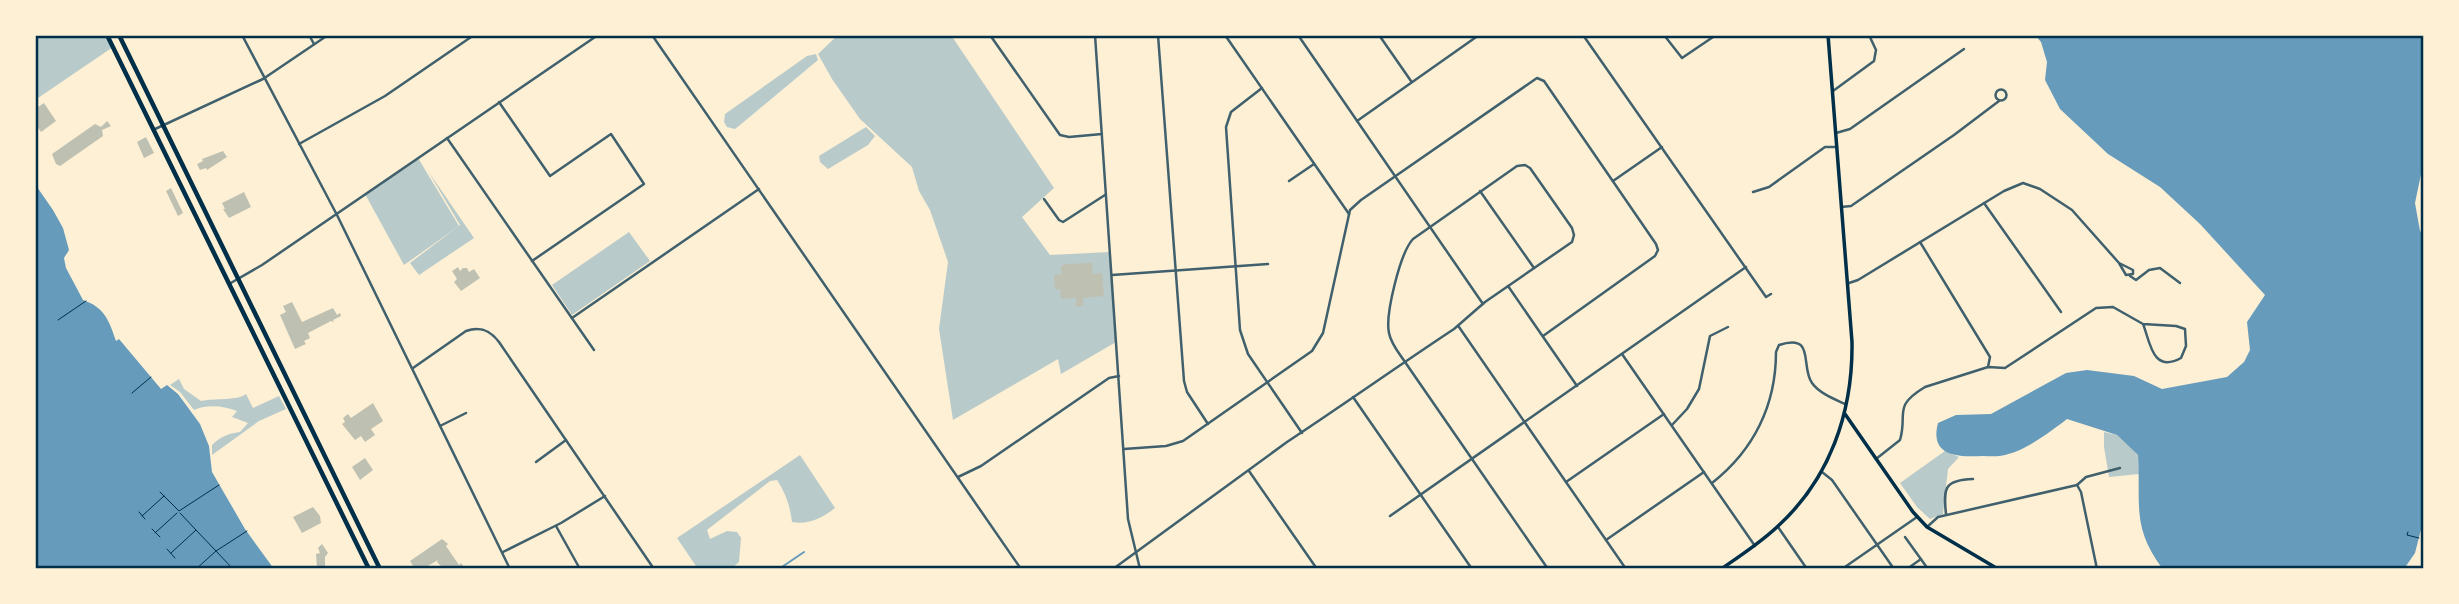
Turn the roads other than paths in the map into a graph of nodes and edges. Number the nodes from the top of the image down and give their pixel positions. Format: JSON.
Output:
{"nodes":[{"id":1,"x":107,"y":35,"type":"edge"},
{"id":2,"x":119,"y":35,"type":"edge"},
{"id":3,"x":242,"y":35,"type":"edge"},
{"id":4,"x":309,"y":35,"type":"edge"},
{"id":5,"x":328,"y":35,"type":"edge"},
{"id":6,"x":474,"y":35,"type":"edge"},
{"id":7,"x":598,"y":35,"type":"edge"},
{"id":8,"x":652,"y":35,"type":"edge"},
{"id":9,"x":990,"y":35,"type":"edge"},
{"id":10,"x":1095,"y":35,"type":"edge"},
{"id":11,"x":1158,"y":35,"type":"edge"},
{"id":12,"x":1225,"y":35,"type":"edge"},
{"id":13,"x":1298,"y":35,"type":"edge"},
{"id":14,"x":1379,"y":35,"type":"edge"},
{"id":15,"x":1479,"y":35,"type":"edge"},
{"id":16,"x":1583,"y":35,"type":"edge"},
{"id":17,"x":1664,"y":35,"type":"edge"},
{"id":18,"x":1716,"y":35,"type":"edge"},
{"id":19,"x":1828,"y":35,"type":"edge"},
{"id":20,"x":1869,"y":35,"type":"edge"},
{"id":21,"x":314,"y":44,"type":"junction"},
{"id":22,"x":1964,"y":49,"type":"dead end"},
{"id":23,"x":263,"y":79,"type":"junction"},
{"id":24,"x":1412,"y":82,"type":"junction"},
{"id":25,"x":1262,"y":89,"type":"junction"},
{"id":26,"x":1833,"y":91,"type":"junction"},
{"id":27,"x":1999,"y":100,"type":"dead end"},
{"id":28,"x":499,"y":102,"type":"junction"},
{"id":29,"x":1357,"y":121,"type":"junction"},
{"id":30,"x":163,"y":126,"type":"junction"},
{"id":31,"x":153,"y":130,"type":"junction"},
{"id":32,"x":1836,"y":133,"type":"junction"},
{"id":33,"x":1102,"y":134,"type":"junction"},
{"id":34,"x":447,"y":138,"type":"junction"},
{"id":35,"x":298,"y":144,"type":"junction"},
{"id":36,"x":1662,"y":147,"type":"junction"},
{"id":37,"x":1837,"y":147,"type":"junction"},
{"id":38,"x":1314,"y":164,"type":"junction"},
{"id":39,"x":1395,"y":176,"type":"junction"},
{"id":40,"x":1289,"y":181,"type":"dead end"},
{"id":41,"x":1613,"y":181,"type":"junction"},
{"id":42,"x":759,"y":189,"type":"junction"},
{"id":43,"x":1480,"y":191,"type":"junction"},
{"id":44,"x":1753,"y":192,"type":"dead end"},
{"id":45,"x":1106,"y":194,"type":"junction"},
{"id":46,"x":1044,"y":199,"type":"dead end"},
{"id":47,"x":1984,"y":203,"type":"junction"},
{"id":48,"x":1841,"y":207,"type":"junction"},
{"id":49,"x":336,"y":214,"type":"junction"},
{"id":50,"x":1349,"y":214,"type":"junction"},
{"id":51,"x":1429,"y":226,"type":"junction"},
{"id":52,"x":1920,"y":242,"type":"junction"},
{"id":53,"x":532,"y":261,"type":"junction"},
{"id":54,"x":2119,"y":263,"type":"junction"},
{"id":55,"x":1268,"y":264,"type":"dead end"},
{"id":56,"x":1236,"y":266,"type":"junction"},
{"id":57,"x":1746,"y":267,"type":"junction"},
{"id":58,"x":1534,"y":268,"type":"junction"},
{"id":59,"x":1175,"y":271,"type":"junction"},
{"id":60,"x":1112,"y":275,"type":"junction"},
{"id":61,"x":2130,"y":276,"type":"junction"},
{"id":62,"x":238,"y":279,"type":"junction"},
{"id":63,"x":2180,"y":283,"type":"dead end"},
{"id":64,"x":229,"y":284,"type":"junction"},
{"id":65,"x":1847,"y":284,"type":"junction"},
{"id":66,"x":1508,"y":286,"type":"junction"},
{"id":67,"x":1771,"y":293,"type":"dead end"},
{"id":68,"x":1483,"y":304,"type":"junction"},
{"id":69,"x":2061,"y":312,"type":"dead end"},
{"id":70,"x":572,"y":318,"type":"junction"},
{"id":71,"x":2143,"y":324,"type":"junction"},
{"id":72,"x":1459,"y":326,"type":"junction"},
{"id":73,"x":1728,"y":327,"type":"dead end"},
{"id":74,"x":1543,"y":336,"type":"junction"},
{"id":75,"x":594,"y":351,"type":"dead end"},
{"id":76,"x":1622,"y":354,"type":"junction"},
{"id":77,"x":1405,"y":362,"type":"junction"},
{"id":78,"x":1988,"y":367,"type":"junction"},
{"id":79,"x":412,"y":369,"type":"junction"},
{"id":80,"x":1119,"y":376,"type":"junction"},
{"id":81,"x":1268,"y":383,"type":"junction"},
{"id":82,"x":1577,"y":386,"type":"junction"},
{"id":83,"x":1353,"y":397,"type":"junction"},
{"id":84,"x":1847,"y":405,"type":"junction"},
{"id":85,"x":466,"y":413,"type":"dead end"},
{"id":86,"x":1664,"y":414,"type":"junction"},
{"id":87,"x":1845,"y":414,"type":"junction"},
{"id":88,"x":1525,"y":422,"type":"junction"},
{"id":89,"x":1208,"y":424,"type":"junction"},
{"id":90,"x":1672,"y":425,"type":"junction"},
{"id":91,"x":440,"y":426,"type":"junction"},
{"id":92,"x":1302,"y":433,"type":"junction"},
{"id":93,"x":566,"y":440,"type":"junction"},
{"id":94,"x":1124,"y":449,"type":"junction"},
{"id":95,"x":1472,"y":459,"type":"junction"},
{"id":96,"x":1876,"y":459,"type":"junction"},
{"id":97,"x":536,"y":462,"type":"dead end"},
{"id":98,"x":2120,"y":468,"type":"dead end"},
{"id":99,"x":1249,"y":470,"type":"junction"},
{"id":100,"x":1704,"y":472,"type":"junction"},
{"id":101,"x":1822,"y":472,"type":"junction"},
{"id":102,"x":958,"y":477,"type":"junction"},
{"id":103,"x":1973,"y":480,"type":"dead end"},
{"id":104,"x":1566,"y":482,"type":"junction"},
{"id":105,"x":1712,"y":484,"type":"junction"},
{"id":106,"x":2077,"y":485,"type":"junction"},
{"id":107,"x":1420,"y":495,"type":"junction"},
{"id":108,"x":604,"y":496,"type":"junction"},
{"id":109,"x":1946,"y":515,"type":"junction"},
{"id":110,"x":1390,"y":516,"type":"dead end"},
{"id":111,"x":1917,"y":517,"type":"junction"},
{"id":112,"x":556,"y":526,"type":"junction"},
{"id":113,"x":1778,"y":527,"type":"junction"},
{"id":114,"x":1927,"y":527,"type":"junction"},
{"id":115,"x":1905,"y":537,"type":"dead end"},
{"id":116,"x":1606,"y":540,"type":"junction"},
{"id":117,"x":1755,"y":545,"type":"junction"},
{"id":118,"x":1877,"y":545,"type":"junction"},
{"id":119,"x":502,"y":552,"type":"junction"},
{"id":120,"x":1136,"y":553,"type":"junction"},
{"id":121,"x":1921,"y":559,"type":"junction"},
{"id":122,"x":369,"y":569,"type":"edge"},
{"id":123,"x":380,"y":569,"type":"edge"},
{"id":124,"x":509,"y":569,"type":"edge"},
{"id":125,"x":580,"y":569,"type":"edge"},
{"id":126,"x":654,"y":569,"type":"edge"},
{"id":127,"x":1021,"y":569,"type":"edge"},
{"id":128,"x":1113,"y":569,"type":"edge"},
{"id":129,"x":1140,"y":569,"type":"edge"},
{"id":130,"x":1317,"y":569,"type":"edge"},
{"id":131,"x":1472,"y":569,"type":"edge"},
{"id":132,"x":1548,"y":569,"type":"edge"},
{"id":133,"x":1626,"y":569,"type":"edge"},
{"id":134,"x":1721,"y":569,"type":"edge"},
{"id":135,"x":1807,"y":569,"type":"edge"},
{"id":136,"x":1842,"y":569,"type":"edge"},
{"id":137,"x":1894,"y":569,"type":"edge"},
{"id":138,"x":1907,"y":569,"type":"edge"},
{"id":139,"x":1928,"y":569,"type":"edge"},
{"id":140,"x":1998,"y":569,"type":"edge"},
{"id":141,"x":2097,"y":569,"type":"edge"}],
"edges":[{"from":1,"to":31,"type":"highway"},
{"from":2,"to":30,"type":"highway"},
{"from":3,"to":23,"type":"street"},
{"from":4,"to":21,"type":"street"},
{"from":5,"to":21,"type":"street"},
{"from":6,"to":35,"type":"street"},
{"from":7,"to":28,"type":"street"},
{"from":8,"to":42,"type":"street"},
{"from":9,"to":33,"type":"street"},
{"from":10,"to":33,"type":"street"},
{"from":11,"to":59,"type":"street"},
{"from":12,"to":25,"type":"street"},
{"from":13,"to":29,"type":"street"},
{"from":14,"to":24,"type":"street"},
{"from":15,"to":24,"type":"street"},
{"from":16,"to":36,"type":"street"},
{"from":17,"to":18,"type":"street"},
{"from":19,"to":26,"type":"main road"},
{"from":20,"to":26,"type":"street"},
{"from":21,"to":23,"type":"street"},
{"from":22,"to":32,"type":"street"},
{"from":23,"to":30,"type":"street"},
{"from":23,"to":35,"type":"street"},
{"from":24,"to":29,"type":"street"},
{"from":25,"to":38,"type":"street"},
{"from":25,"to":56,"type":"street"},
{"from":26,"to":32,"type":"main road"},
{"from":27,"to":48,"type":"street"},
{"from":28,"to":34,"type":"street"},
{"from":28,"to":53,"type":"street"},
{"from":29,"to":39,"type":"street"},
{"from":30,"to":31,"type":"street"},
{"from":30,"to":62,"type":"highway"},
{"from":31,"to":64,"type":"highway"},
{"from":32,"to":37,"type":"main road"},
{"from":33,"to":45,"type":"street"},
{"from":34,"to":49,"type":"street"},
{"from":34,"to":53,"type":"street"},
{"from":35,"to":49,"type":"street"},
{"from":36,"to":41,"type":"street"},
{"from":36,"to":57,"type":"street"},
{"from":37,"to":44,"type":"street"},
{"from":37,"to":48,"type":"main road"},
{"from":38,"to":40,"type":"street"},
{"from":38,"to":50,"type":"street"},
{"from":39,"to":41,"type":"street"},
{"from":39,"to":50,"type":"street"},
{"from":39,"to":51,"type":"street"},
{"from":41,"to":74,"type":"street"},
{"from":42,"to":70,"type":"street"},
{"from":42,"to":102,"type":"street"},
{"from":43,"to":51,"type":"street"},
{"from":43,"to":58,"type":"street"},
{"from":43,"to":58,"type":"street"},
{"from":45,"to":46,"type":"street"},
{"from":45,"to":60,"type":"street"},
{"from":47,"to":52,"type":"street"},
{"from":47,"to":54,"type":"street"},
{"from":47,"to":69,"type":"street"},
{"from":48,"to":65,"type":"main road"},
{"from":49,"to":62,"type":"street"},
{"from":49,"to":79,"type":"street"},
{"from":50,"to":81,"type":"street"},
{"from":51,"to":68,"type":"street"},
{"from":51,"to":77,"type":"street"},
{"from":52,"to":65,"type":"street"},
{"from":52,"to":78,"type":"street"},
{"from":53,"to":70,"type":"street"},
{"from":54,"to":61,"type":"street"},
{"from":54,"to":61,"type":"street"},
{"from":55,"to":56,"type":"street"},
{"from":56,"to":59,"type":"street"},
{"from":56,"to":81,"type":"street"},
{"from":57,"to":67,"type":"street"},
{"from":57,"to":76,"type":"street"},
{"from":58,"to":66,"type":"street"},
{"from":59,"to":60,"type":"street"},
{"from":59,"to":89,"type":"street"},
{"from":60,"to":80,"type":"street"},
{"from":61,"to":63,"type":"street"},
{"from":62,"to":64,"type":"street"},
{"from":62,"to":123,"type":"highway"},
{"from":64,"to":122,"type":"highway"},
{"from":65,"to":84,"type":"main road"},
{"from":66,"to":68,"type":"street"},
{"from":66,"to":74,"type":"street"},
{"from":68,"to":72,"type":"street"},
{"from":70,"to":75,"type":"street"},
{"from":71,"to":71,"type":"street"},
{"from":71,"to":78,"type":"street"},
{"from":72,"to":77,"type":"street"},
{"from":72,"to":88,"type":"street"},
{"from":73,"to":90,"type":"street"},
{"from":74,"to":82,"type":"street"},
{"from":76,"to":82,"type":"street"},
{"from":76,"to":86,"type":"street"},
{"from":77,"to":83,"type":"street"},
{"from":77,"to":95,"type":"street"},
{"from":78,"to":96,"type":"street"},
{"from":79,"to":91,"type":"street"},
{"from":79,"to":93,"type":"street"},
{"from":80,"to":94,"type":"street"},
{"from":80,"to":102,"type":"street"},
{"from":81,"to":89,"type":"street"},
{"from":81,"to":92,"type":"street"},
{"from":82,"to":88,"type":"street"},
{"from":83,"to":92,"type":"street"},
{"from":83,"to":107,"type":"street"},
{"from":84,"to":87,"type":"main road"},
{"from":84,"to":105,"type":"street"},
{"from":85,"to":91,"type":"street"},
{"from":86,"to":90,"type":"street"},
{"from":86,"to":104,"type":"street"},
{"from":87,"to":96,"type":"main road"},
{"from":87,"to":101,"type":"main road"},
{"from":88,"to":95,"type":"street"},
{"from":88,"to":104,"type":"street"},
{"from":89,"to":94,"type":"street"},
{"from":90,"to":100,"type":"street"},
{"from":91,"to":119,"type":"street"},
{"from":92,"to":99,"type":"street"},
{"from":93,"to":97,"type":"street"},
{"from":93,"to":108,"type":"street"},
{"from":94,"to":120,"type":"street"},
{"from":95,"to":107,"type":"street"},
{"from":95,"to":132,"type":"street"},
{"from":96,"to":111,"type":"main road"},
{"from":98,"to":106,"type":"street"},
{"from":99,"to":120,"type":"street"},
{"from":99,"to":130,"type":"street"},
{"from":100,"to":105,"type":"street"},
{"from":100,"to":116,"type":"street"},
{"from":101,"to":113,"type":"main road"},
{"from":101,"to":118,"type":"street"},
{"from":102,"to":127,"type":"street"},
{"from":103,"to":109,"type":"street"},
{"from":104,"to":116,"type":"street"},
{"from":105,"to":117,"type":"street"},
{"from":106,"to":109,"type":"street"},
{"from":106,"to":141,"type":"street"},
{"from":107,"to":110,"type":"street"},
{"from":107,"to":131,"type":"street"},
{"from":108,"to":112,"type":"street"},
{"from":108,"to":126,"type":"street"},
{"from":109,"to":114,"type":"street"},
{"from":111,"to":114,"type":"main road"},
{"from":111,"to":118,"type":"street"},
{"from":112,"to":119,"type":"street"},
{"from":112,"to":125,"type":"street"},
{"from":113,"to":117,"type":"main road"},
{"from":113,"to":135,"type":"street"},
{"from":114,"to":140,"type":"main road"},
{"from":115,"to":121,"type":"street"},
{"from":116,"to":133,"type":"street"},
{"from":117,"to":134,"type":"main road"},
{"from":118,"to":136,"type":"street"},
{"from":118,"to":137,"type":"street"},
{"from":119,"to":124,"type":"street"},
{"from":120,"to":128,"type":"street"},
{"from":120,"to":129,"type":"street"},
{"from":121,"to":138,"type":"street"},
{"from":121,"to":139,"type":"street"}]}
